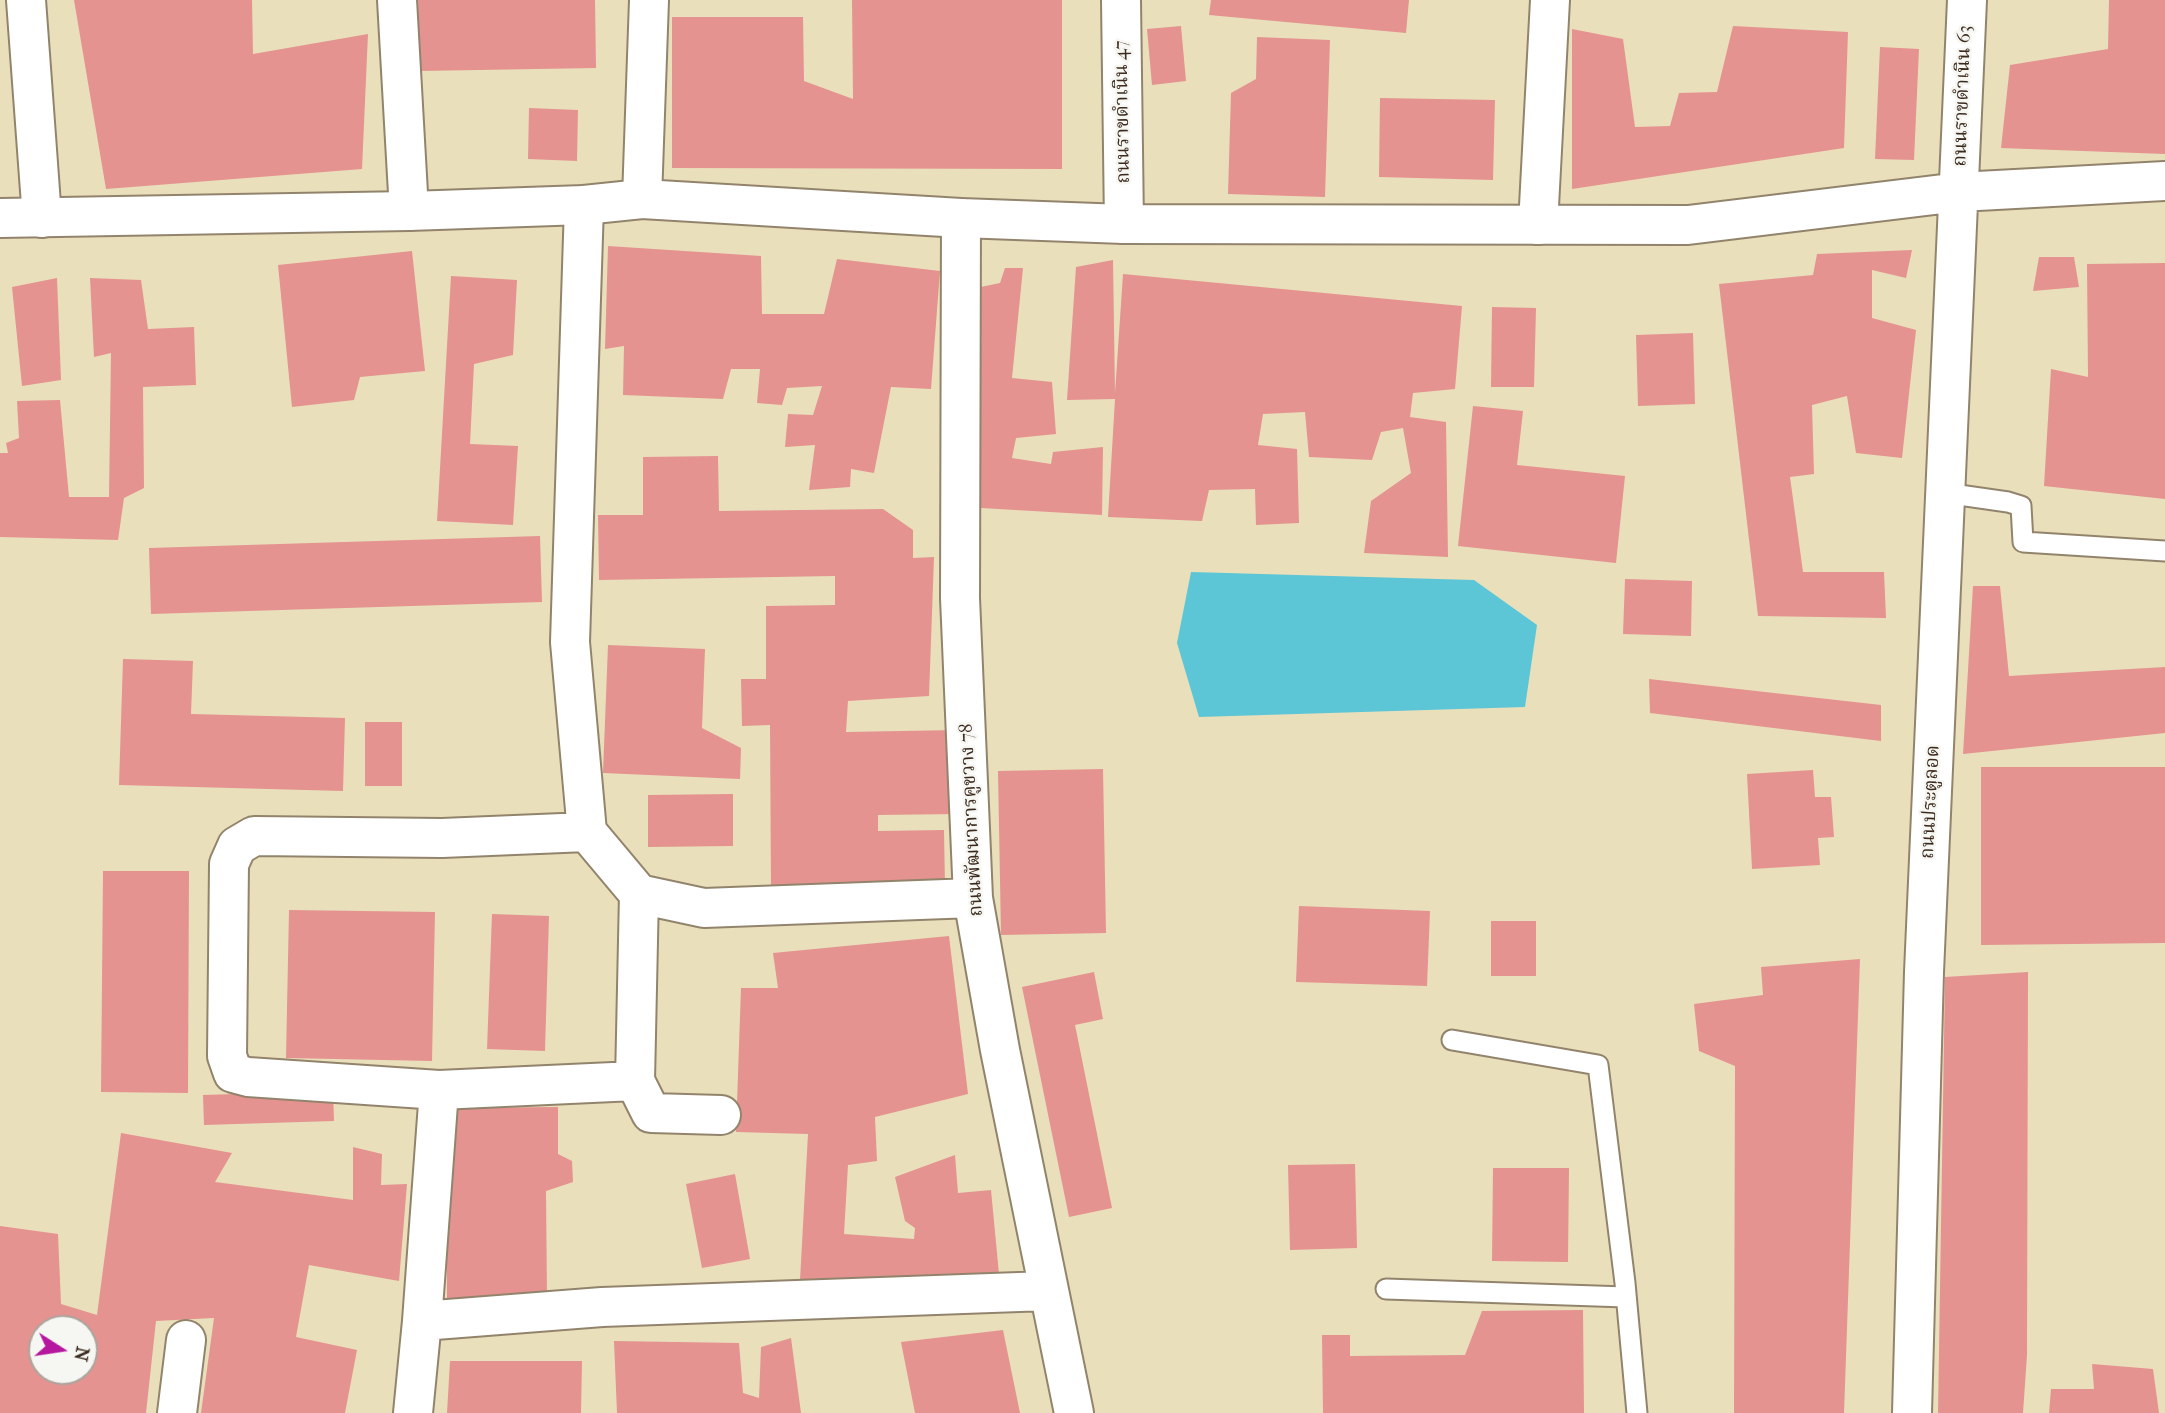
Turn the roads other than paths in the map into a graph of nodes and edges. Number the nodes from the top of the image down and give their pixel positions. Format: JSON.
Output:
{"nodes":[{"id":1,"x":26,"y":0,"type":"edge"},
{"id":2,"x":397,"y":0,"type":"edge"},
{"id":3,"x":649,"y":0,"type":"edge"},
{"id":4,"x":1121,"y":0,"type":"edge"},
{"id":5,"x":1550,"y":0,"type":"edge"},
{"id":6,"x":1967,"y":0,"type":"edge"},
{"id":7,"x":2165,"y":181,"type":"edge"},
{"id":8,"x":1959,"y":192,"type":"junction"},
{"id":9,"x":642,"y":200,"type":"junction"},
{"id":10,"x":584,"y":205,"type":"junction"},
{"id":11,"x":409,"y":211,"type":"junction"},
{"id":12,"x":0,"y":218,"type":"edge"},
{"id":13,"x":42,"y":218,"type":"junction"},
{"id":14,"x":961,"y":218,"type":"junction"},
{"id":15,"x":1124,"y":224,"type":"junction"},
{"id":16,"x":1538,"y":225,"type":"junction"},
{"id":17,"x":1945,"y":492,"type":"junction"},
{"id":18,"x":2165,"y":551,"type":"edge"},
{"id":19,"x":587,"y":832,"type":"junction"},
{"id":20,"x":639,"y":894,"type":"junction"},
{"id":21,"x":973,"y":898,"type":"junction"},
{"id":22,"x":1452,"y":1040,"type":"dead end"},
{"id":23,"x":635,"y":1081,"type":"junction"},
{"id":24,"x":439,"y":1090,"type":"junction"},
{"id":25,"x":721,"y":1115,"type":"dead end"},
{"id":26,"x":1385,"y":1289,"type":"dead end"},
{"id":27,"x":1047,"y":1291,"type":"junction"},
{"id":28,"x":1626,"y":1297,"type":"junction"},
{"id":29,"x":422,"y":1321,"type":"junction"},
{"id":30,"x":186,"y":1340,"type":"dead end"},
{"id":31,"x":177,"y":1413,"type":"edge"},
{"id":32,"x":412,"y":1413,"type":"edge"},
{"id":33,"x":1074,"y":1413,"type":"edge"},
{"id":34,"x":1637,"y":1413,"type":"edge"},
{"id":35,"x":1912,"y":1413,"type":"edge"}],
"edges":[{"from":1,"to":13,"type":"street"},
{"from":2,"to":11,"type":"street"},
{"from":3,"to":9,"type":"street"},
{"from":4,"to":15,"type":"street","name":"ถนนราขดำเนิน 47"},
{"from":5,"to":16,"type":"street"},
{"from":6,"to":8,"type":"street","name":"ถนนราขดำเนิน 63"},
{"from":7,"to":8,"type":"street"},
{"from":8,"to":16,"type":"street"},
{"from":8,"to":17,"type":"street","name":"ถนนประตูลอด"},
{"from":9,"to":10,"type":"street"},
{"from":9,"to":14,"type":"street"},
{"from":10,"to":11,"type":"street"},
{"from":10,"to":19,"type":"street"},
{"from":11,"to":13,"type":"street"},
{"from":12,"to":13,"type":"street"},
{"from":14,"to":15,"type":"street"},
{"from":14,"to":21,"type":"street","name":"ถนนพัฒนาการคูขวาง 78"},
{"from":15,"to":16,"type":"street"},
{"from":17,"to":18,"type":"lane"},
{"from":17,"to":35,"type":"street","name":"ถนนประตูลอด"},
{"from":19,"to":20,"type":"street"},
{"from":19,"to":24,"type":"street"},
{"from":20,"to":21,"type":"street"},
{"from":20,"to":23,"type":"street"},
{"from":21,"to":27,"type":"street","name":"ถนนพัฒนาการคูขวาง 78"},
{"from":22,"to":28,"type":"lane"},
{"from":23,"to":24,"type":"street"},
{"from":23,"to":25,"type":"street"},
{"from":24,"to":29,"type":"street"},
{"from":26,"to":28,"type":"lane"},
{"from":27,"to":29,"type":"street"},
{"from":27,"to":33,"type":"street","name":"ถนนพัฒนาการคูขวาง 78"},
{"from":28,"to":34,"type":"lane"},
{"from":29,"to":32,"type":"street"},
{"from":30,"to":31,"type":"street"}]}
